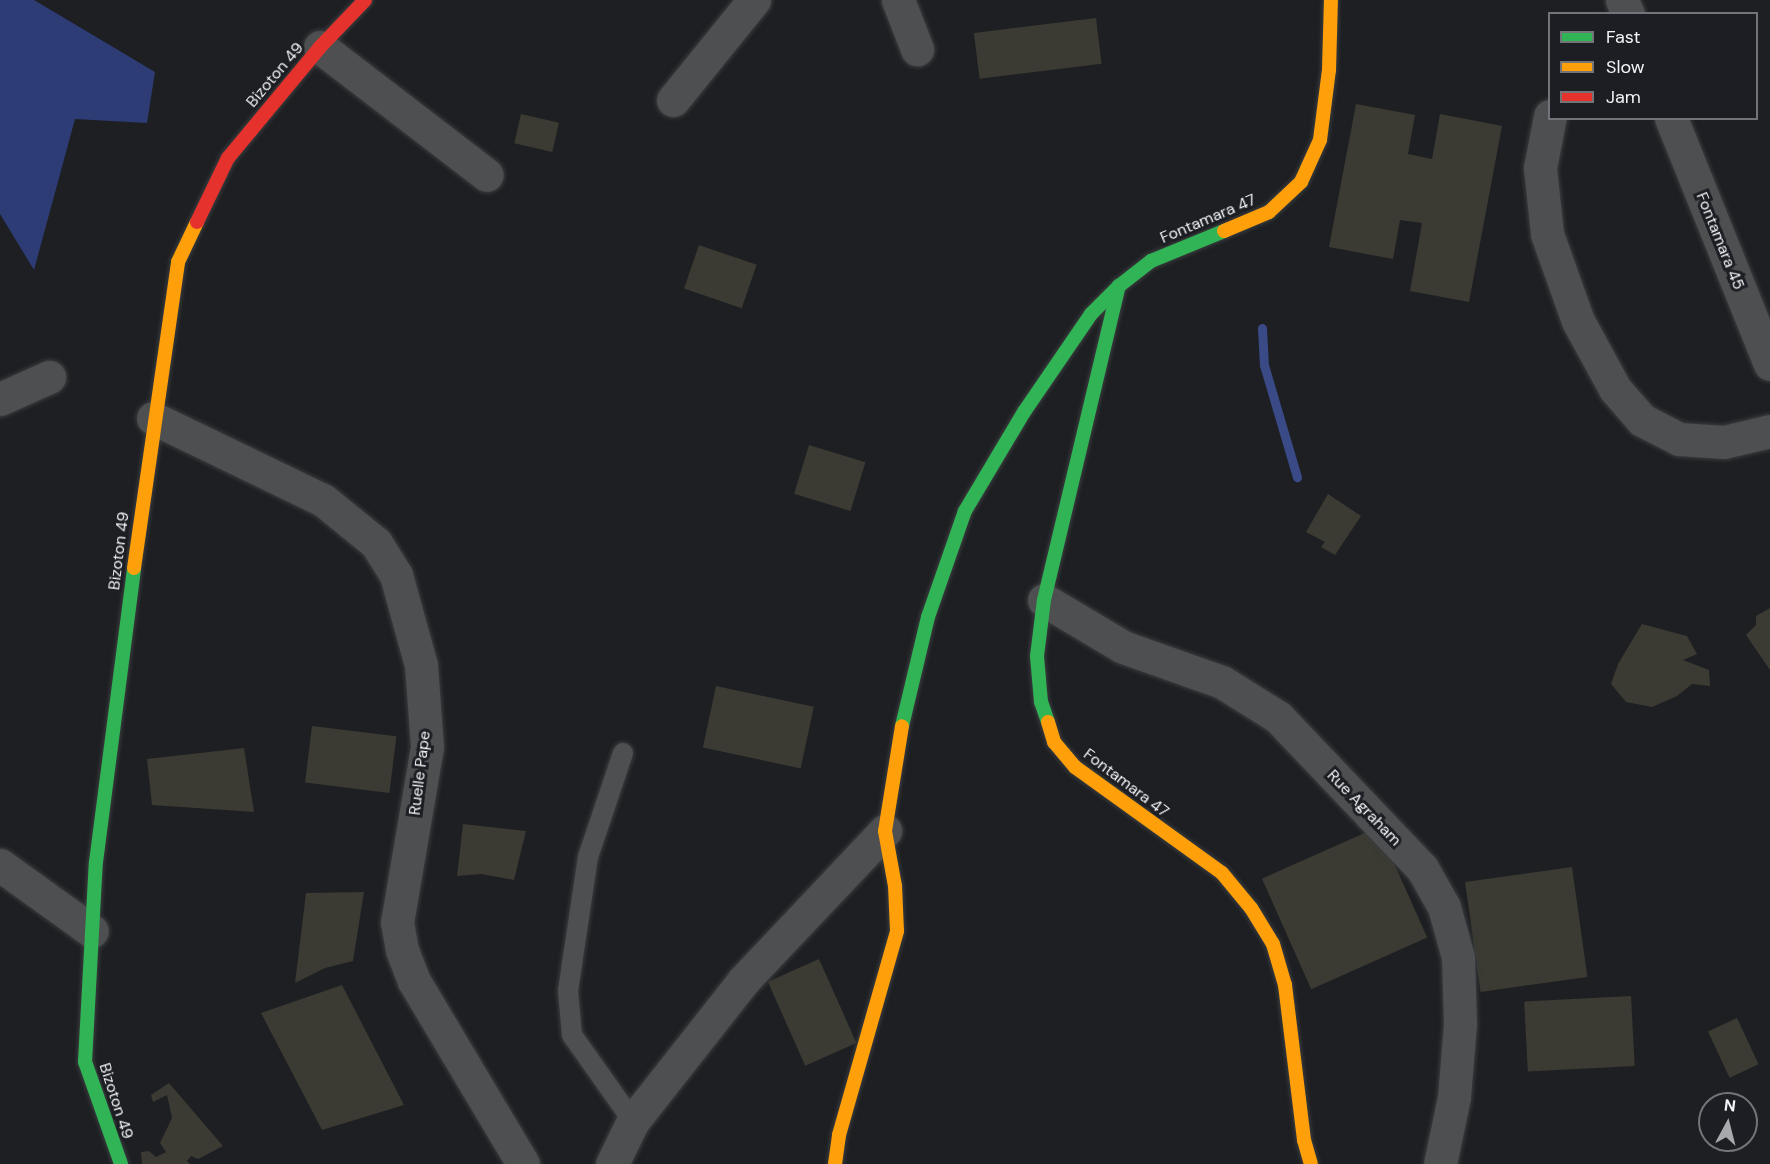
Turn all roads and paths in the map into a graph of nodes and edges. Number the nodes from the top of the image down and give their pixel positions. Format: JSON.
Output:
{"nodes":[{"id":1,"x":365,"y":0,"type":"edge"},
{"id":2,"x":754,"y":0,"type":"edge"},
{"id":3,"x":898,"y":0,"type":"edge"},
{"id":4,"x":1330,"y":0,"type":"edge"},
{"id":5,"x":320,"y":47,"type":"junction"},
{"id":6,"x":917,"y":49,"type":"dead end"},
{"id":7,"x":673,"y":100,"type":"dead end"},
{"id":8,"x":1549,"y":120,"type":"edge"},
{"id":9,"x":1672,"y":120,"type":"edge"},
{"id":10,"x":487,"y":175,"type":"dead end"},
{"id":11,"x":1119,"y":286,"type":"junction"},
{"id":12,"x":1770,"y":364,"type":"edge"},
{"id":13,"x":49,"y":377,"type":"dead end"},
{"id":14,"x":0,"y":399,"type":"edge"},
{"id":15,"x":153,"y":418,"type":"junction"},
{"id":16,"x":1770,"y":431,"type":"edge"},
{"id":17,"x":1044,"y":600,"type":"junction"},
{"id":18,"x":623,"y":753,"type":"dead end"},
{"id":19,"x":885,"y":831,"type":"junction"},
{"id":20,"x":0,"y":865,"type":"edge"},
{"id":21,"x":92,"y":931,"type":"junction"},
{"id":22,"x":633,"y":1120,"type":"junction"},
{"id":23,"x":121,"y":1164,"type":"edge"},
{"id":24,"x":523,"y":1164,"type":"edge"},
{"id":25,"x":612,"y":1164,"type":"edge"},
{"id":26,"x":835,"y":1164,"type":"edge"},
{"id":27,"x":1311,"y":1164,"type":"edge"},
{"id":28,"x":1440,"y":1164,"type":"edge"}],
"edges":[{"from":1,"to":5,"type":"street","name":"Bizoton 49"},
{"from":2,"to":7,"type":"street"},
{"from":3,"to":6,"type":"street"},
{"from":4,"to":11,"type":"street","name":"Fontamara 47"},
{"from":5,"to":10,"type":"street"},
{"from":5,"to":15,"type":"street","name":"Bizoton 49"},
{"from":8,"to":16,"type":"street"},
{"from":9,"to":12,"type":"street","name":"Fontamara 45"},
{"from":11,"to":17,"type":"street","name":"Fontamara 47"},
{"from":11,"to":19,"type":"street","name":"Fontamara 47"},
{"from":13,"to":14,"type":"street"},
{"from":15,"to":21,"type":"street","name":"Bizoton 49"},
{"from":15,"to":24,"type":"street","name":"Ruelle Pape"},
{"from":17,"to":27,"type":"street","name":"Fontamara 47"},
{"from":17,"to":28,"type":"street","name":"Rue Agraham"},
{"from":18,"to":22,"type":"lane"},
{"from":19,"to":22,"type":"street"},
{"from":19,"to":26,"type":"street","name":"Fontamara 47"},
{"from":20,"to":21,"type":"street"},
{"from":21,"to":23,"type":"street","name":"Bizoton 49"},
{"from":22,"to":25,"type":"street"}]}
